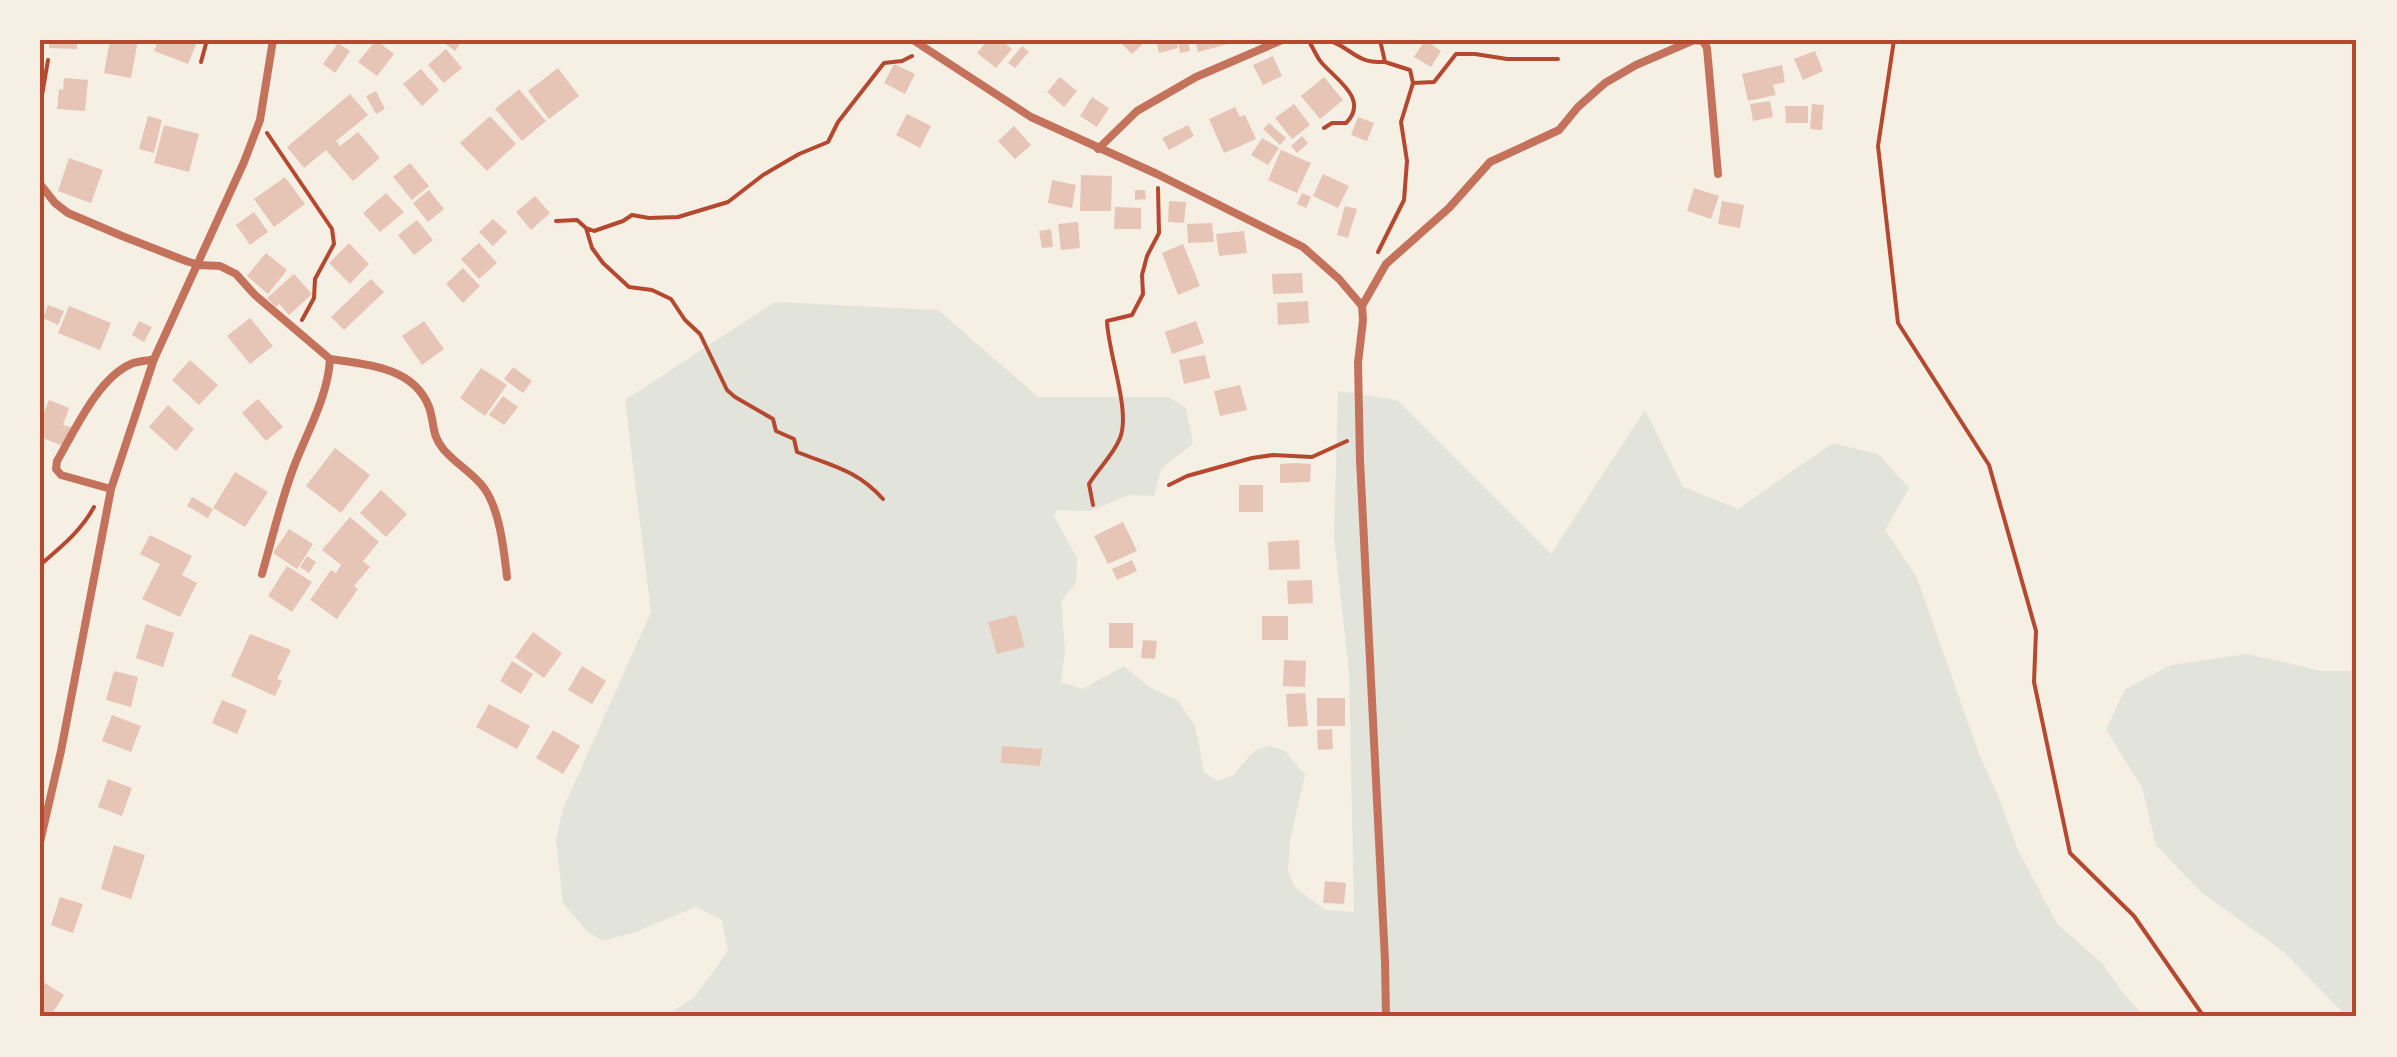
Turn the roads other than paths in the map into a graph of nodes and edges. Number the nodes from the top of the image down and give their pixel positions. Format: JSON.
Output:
{"nodes":[{"id":1,"x":273,"y":40,"type":"edge"},
{"id":2,"x":1282,"y":40,"type":"edge"},
{"id":3,"x":914,"y":41,"type":"edge"},
{"id":4,"x":1098,"y":149,"type":"junction"},
{"id":5,"x":1718,"y":174,"type":"dead end"},
{"id":6,"x":40,"y":184,"type":"edge"},
{"id":7,"x":199,"y":265,"type":"junction"},
{"id":8,"x":1362,"y":306,"type":"junction"},
{"id":9,"x":154,"y":359,"type":"junction"},
{"id":10,"x":330,"y":359,"type":"junction"},
{"id":11,"x":111,"y":489,"type":"junction"},
{"id":12,"x":262,"y":574,"type":"dead end"},
{"id":13,"x":507,"y":578,"type":"dead end"},
{"id":14,"x":40,"y":842,"type":"edge"},
{"id":15,"x":1386,"y":1017,"type":"edge"}],
"edges":[{"from":1,"to":7,"type":"street"},
{"from":2,"to":4,"type":"street"},
{"from":3,"to":4,"type":"street"},
{"from":4,"to":8,"type":"street"},
{"from":5,"to":8,"type":"street"},
{"from":6,"to":7,"type":"street"},
{"from":7,"to":9,"type":"street"},
{"from":7,"to":10,"type":"street"},
{"from":8,"to":15,"type":"street"},
{"from":9,"to":11,"type":"street"},
{"from":9,"to":11,"type":"street"},
{"from":10,"to":12,"type":"street"},
{"from":10,"to":13,"type":"street"},
{"from":11,"to":14,"type":"street"}]}
